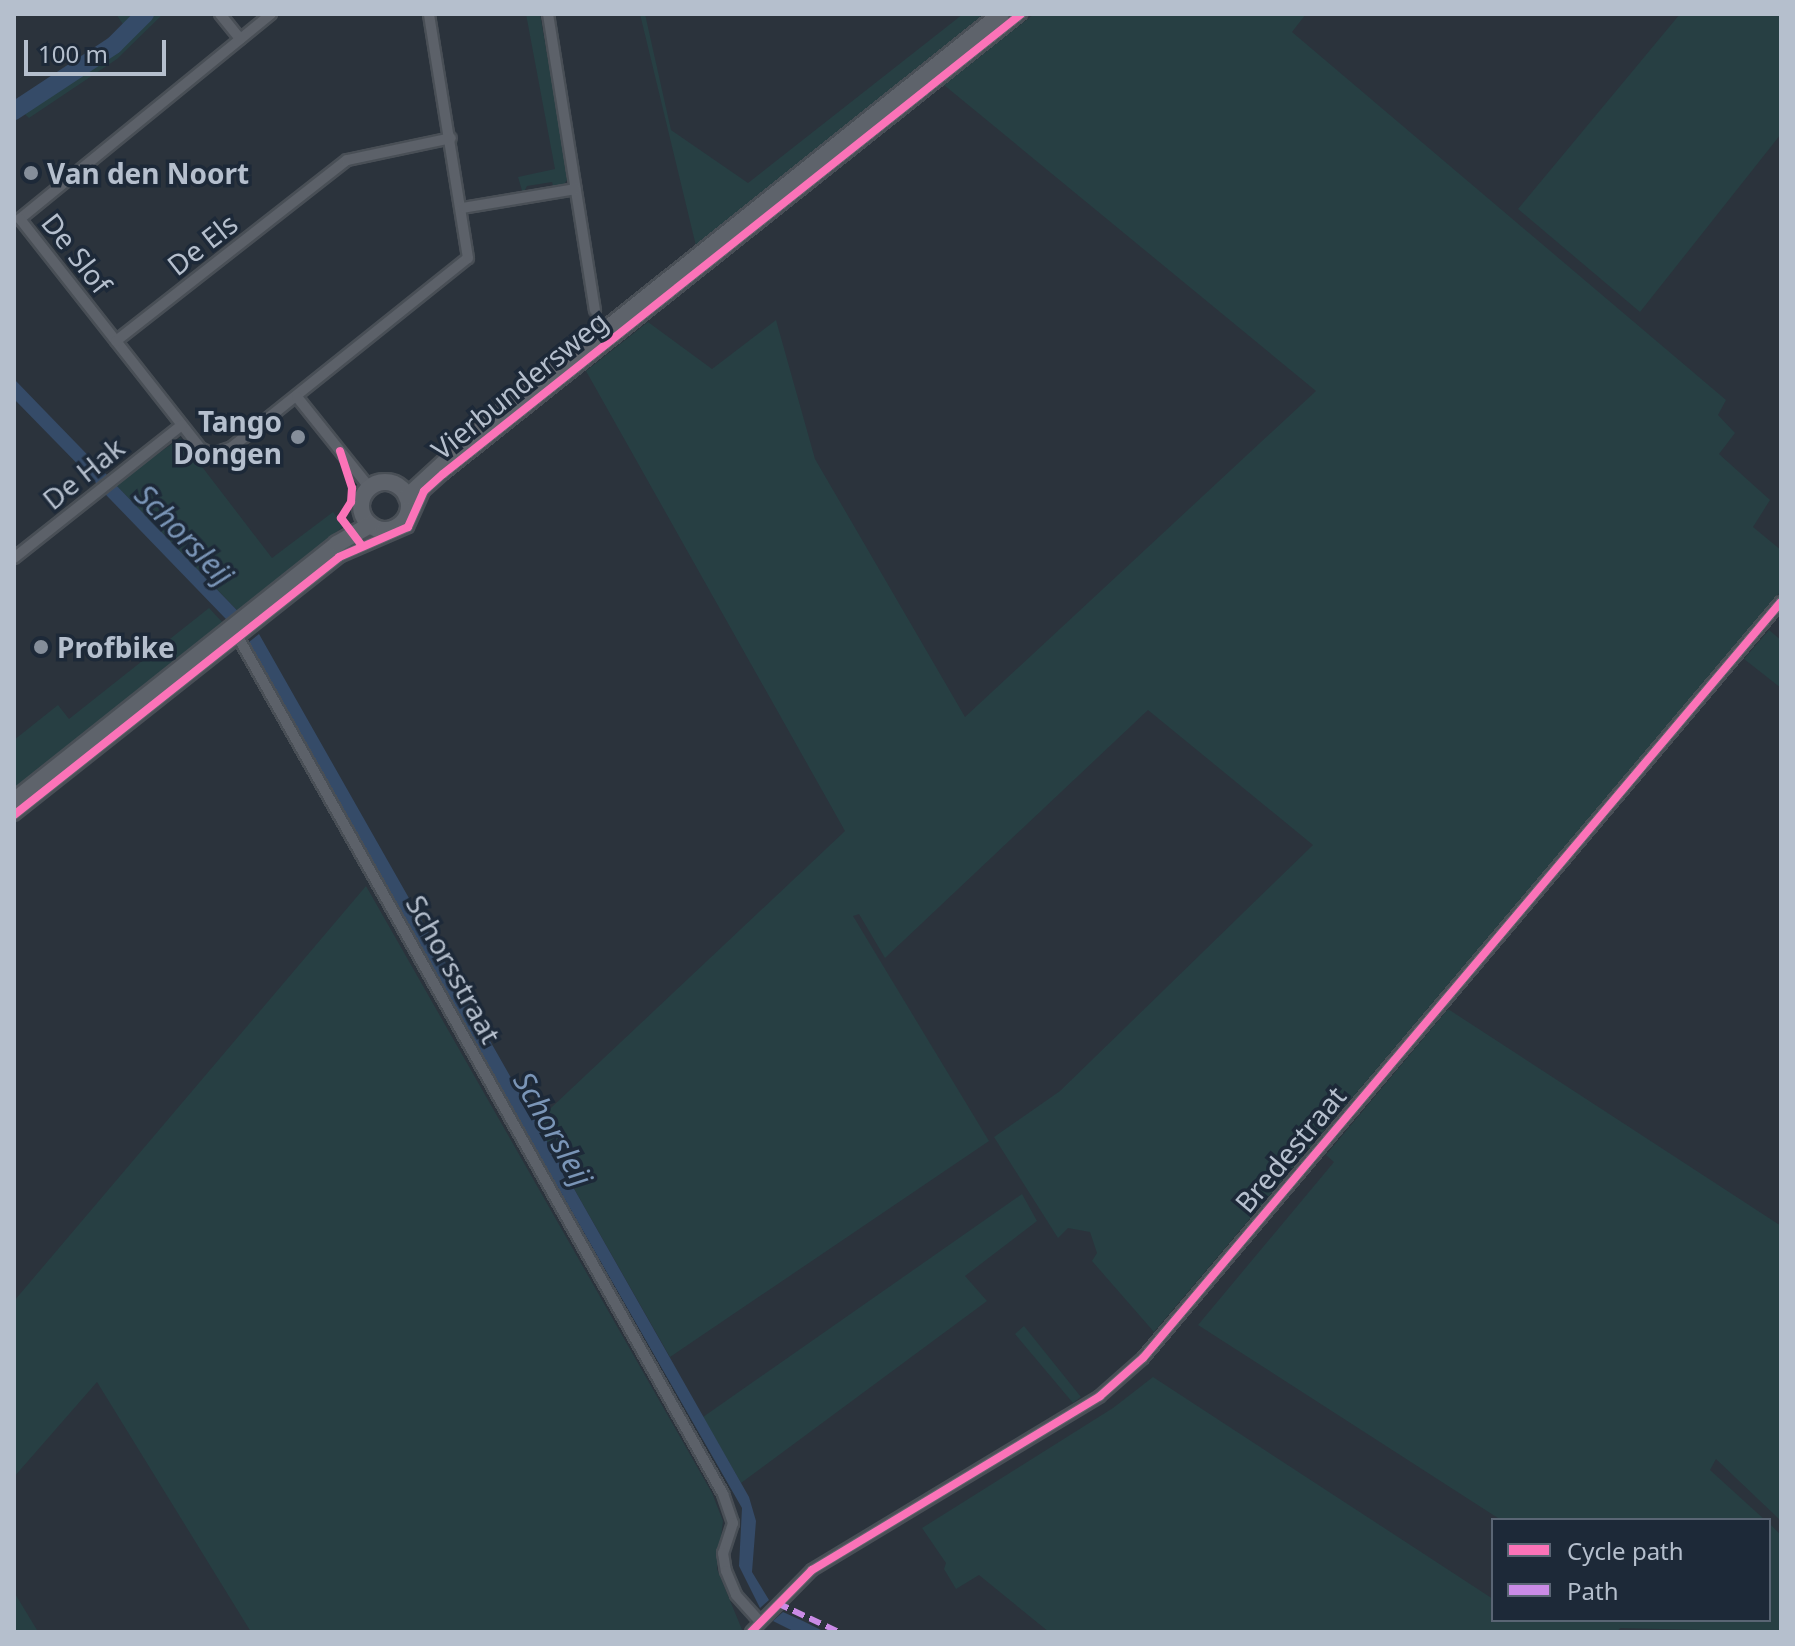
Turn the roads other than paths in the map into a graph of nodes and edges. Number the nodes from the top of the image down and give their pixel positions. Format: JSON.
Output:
{"nodes":[{"id":1,"x":220,"y":14,"type":"edge"},
{"id":2,"x":271,"y":14,"type":"edge"},
{"id":3,"x":429,"y":14,"type":"edge"},
{"id":4,"x":548,"y":14,"type":"edge"},
{"id":5,"x":1013,"y":15,"type":"edge"},
{"id":6,"x":240,"y":39,"type":"junction"},
{"id":7,"x":451,"y":138,"type":"junction"},
{"id":8,"x":575,"y":189,"type":"junction"},
{"id":9,"x":462,"y":208,"type":"junction"},
{"id":10,"x":595,"y":310,"type":"dead end"},
{"id":11,"x":116,"y":341,"type":"junction"},
{"id":12,"x":297,"y":397,"type":"junction"},
{"id":13,"x":182,"y":425,"type":"junction"},
{"id":14,"x":476,"y":440,"type":"junction"},
{"id":15,"x":370,"y":488,"type":"junction"},
{"id":16,"x":402,"y":492,"type":"junction"},
{"id":17,"x":366,"y":519,"type":"junction"},
{"id":18,"x":14,"y":558,"type":"edge"},
{"id":19,"x":1781,"y":602,"type":"edge"},
{"id":20,"x":238,"y":637,"type":"junction"},
{"id":21,"x":24,"y":798,"type":"edge"},
{"id":22,"x":14,"y":815,"type":"edge"},
{"id":23,"x":760,"y":1622,"type":"junction"},
{"id":24,"x":751,"y":1632,"type":"edge"}],
"edges":[{"from":1,"to":6,"type":"street"},
{"from":2,"to":6,"type":"street","name":"De Slof"},
{"from":3,"to":7,"type":"street","name":"De Slof"},
{"from":4,"to":8,"type":"street"},
{"from":5,"to":14,"type":"main road","name":"Vierbundersweg"},
{"from":6,"to":11,"type":"street","name":"De Slof"},
{"from":7,"to":9,"type":"street","name":"De Slof"},
{"from":7,"to":11,"type":"street","name":"De Els"},
{"from":8,"to":9,"type":"street"},
{"from":8,"to":10,"type":"street"},
{"from":9,"to":12,"type":"street","name":"De Slof"},
{"from":11,"to":13,"type":"street","name":"De Slof"},
{"from":12,"to":13,"type":"street","name":"De Slof"},
{"from":12,"to":15,"type":"street"},
{"from":13,"to":18,"type":"street","name":"De Hak"},
{"from":14,"to":16,"type":"main road","name":"Vierbundersweg"},
{"from":14,"to":20,"type":"street","name":"Vierbundersweg"},
{"from":15,"to":16,"type":"main road"},
{"from":15,"to":17,"type":"main road"},
{"from":16,"to":17,"type":"main road"},
{"from":17,"to":21,"type":"main road","name":"Vierbundersweg"},
{"from":19,"to":23,"type":"street","name":"Bredestraat"},
{"from":20,"to":21,"type":"street","name":"Vierbundersweg"},
{"from":20,"to":23,"type":"street","name":"Schorsstraat"},
{"from":21,"to":22,"type":"street","name":"Vierbundersweg"},
{"from":23,"to":24,"type":"street","name":"Bredestraat"}]}
